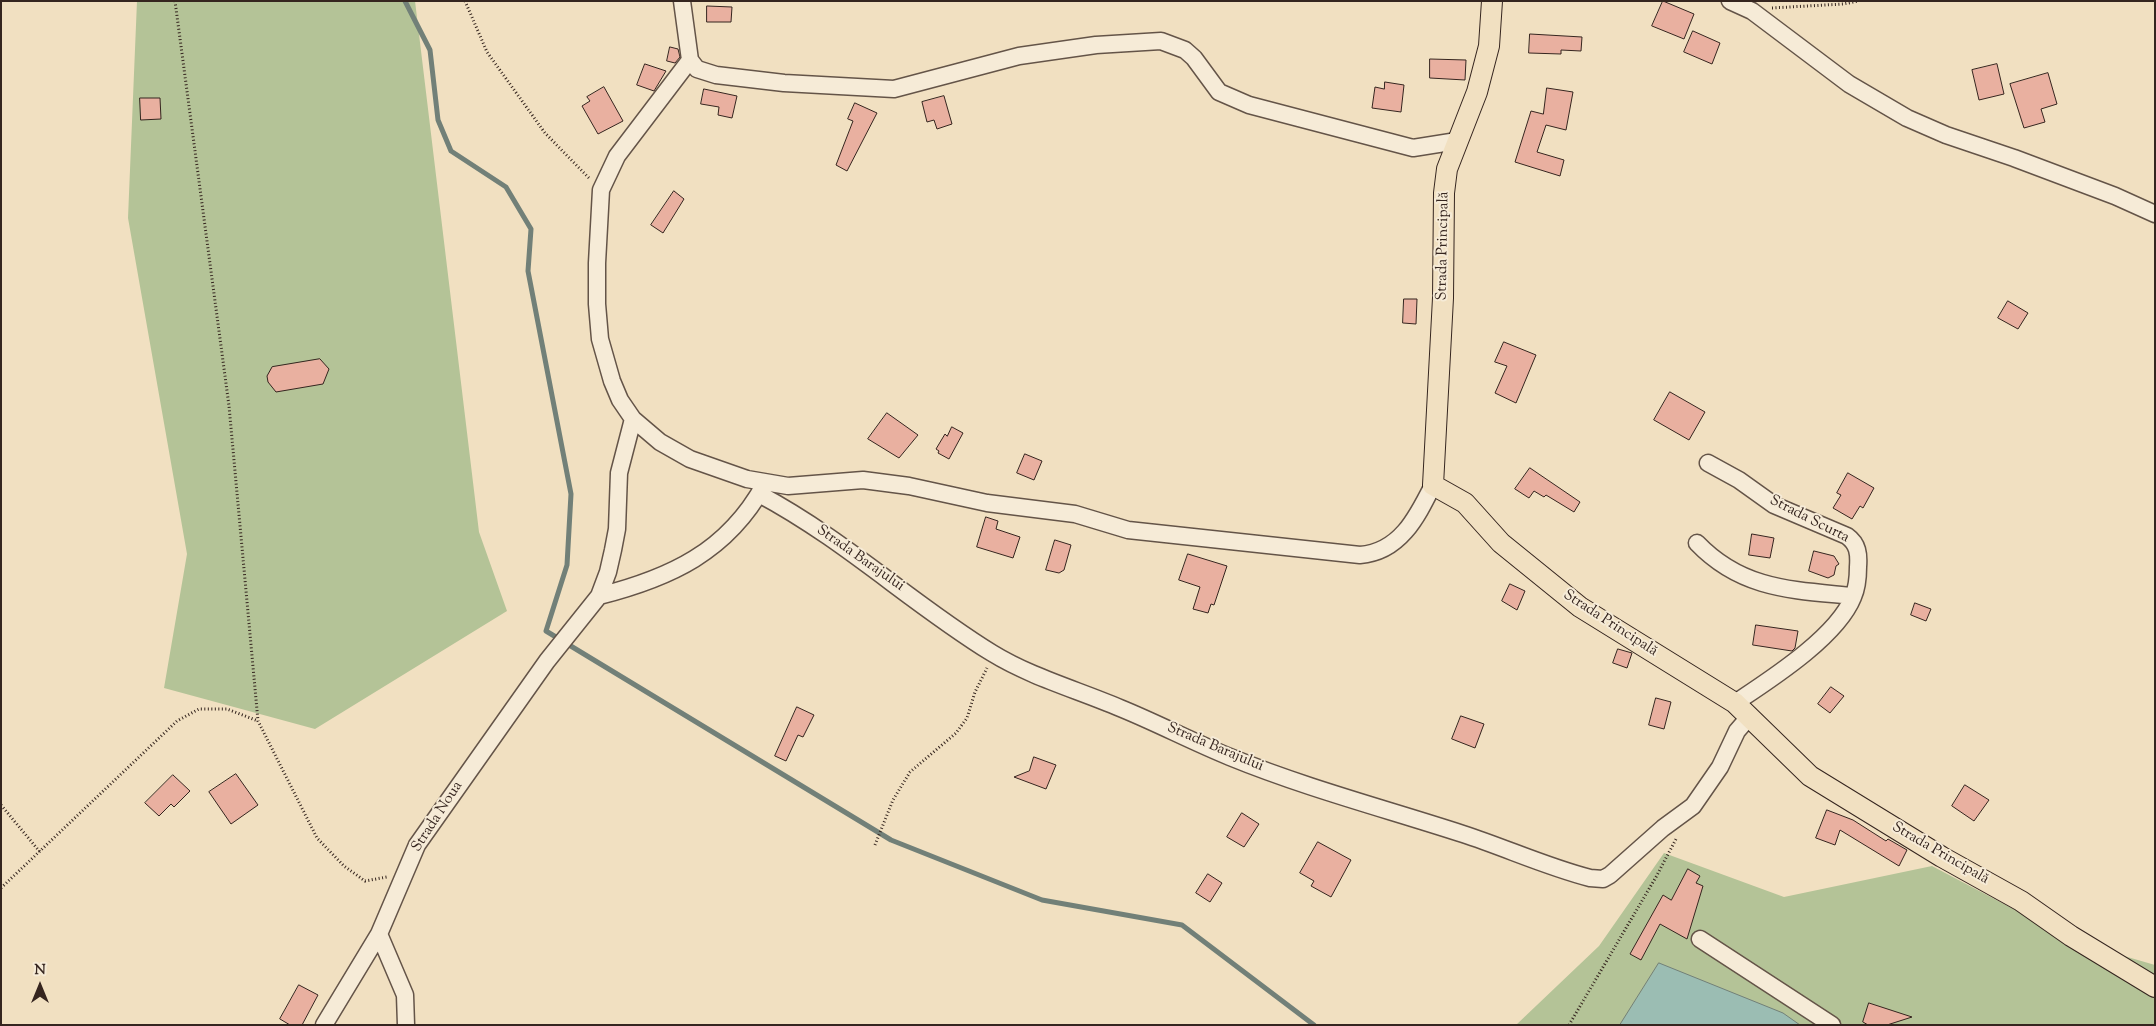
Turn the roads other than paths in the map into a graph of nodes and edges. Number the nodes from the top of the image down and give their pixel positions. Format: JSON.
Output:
{"nodes":[{"id":1,"x":682,"y":1,"type":"edge"},
{"id":2,"x":1492,"y":1,"type":"edge"},
{"id":3,"x":1730,"y":1,"type":"edge"},
{"id":4,"x":690,"y":60,"type":"junction"},
{"id":5,"x":1457,"y":141,"type":"junction"},
{"id":6,"x":2155,"y":214,"type":"edge"},
{"id":7,"x":633,"y":419,"type":"junction"},
{"id":8,"x":1708,"y":463,"type":"dead end"},
{"id":9,"x":1434,"y":485,"type":"junction"},
{"id":10,"x":762,"y":487,"type":"junction"},
{"id":11,"x":1697,"y":543,"type":"dead end"},
{"id":12,"x":1854,"y":596,"type":"junction"},
{"id":13,"x":596,"y":601,"type":"junction"},
{"id":14,"x":1735,"y":703,"type":"junction"},
{"id":15,"x":1750,"y":716,"type":"junction"},
{"id":16,"x":379,"y":934,"type":"junction"},
{"id":17,"x":1700,"y":939,"type":"dead end"},
{"id":18,"x":2155,"y":987,"type":"edge"},
{"id":19,"x":324,"y":1025,"type":"edge"},
{"id":20,"x":406,"y":1025,"type":"edge"},
{"id":21,"x":1832,"y":1025,"type":"edge"}],
"edges":[{"from":1,"to":4,"type":"street"},
{"from":2,"to":5,"type":"main road","name":"Strada Principală"},
{"from":3,"to":6,"type":"street"},
{"from":4,"to":5,"type":"street"},
{"from":4,"to":7,"type":"street"},
{"from":5,"to":9,"type":"main road","name":"Strada Principală"},
{"from":7,"to":10,"type":"street"},
{"from":7,"to":13,"type":"street"},
{"from":8,"to":12,"type":"street","name":"Strada Scurta"},
{"from":9,"to":10,"type":"street"},
{"from":9,"to":14,"type":"main road","name":"Strada Principală"},
{"from":10,"to":13,"type":"street"},
{"from":10,"to":15,"type":"street","name":"Strada Barajului"},
{"from":11,"to":12,"type":"street"},
{"from":12,"to":14,"type":"street","name":"Strada Scurta"},
{"from":13,"to":16,"type":"street","name":"Strada Noua"},
{"from":14,"to":15,"type":"main road","name":"Strada Principală"},
{"from":15,"to":18,"type":"main road","name":"Strada Principală"},
{"from":16,"to":19,"type":"street","name":"Strada Noua"},
{"from":16,"to":20,"type":"street"},
{"from":17,"to":21,"type":"street"}]}
